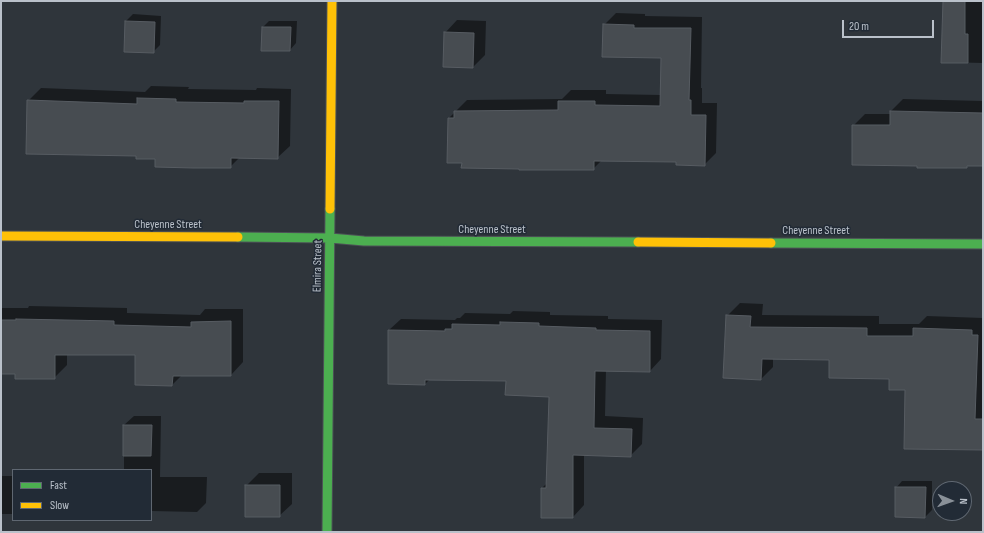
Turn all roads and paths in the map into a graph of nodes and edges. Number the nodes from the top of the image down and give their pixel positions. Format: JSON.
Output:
{"nodes":[{"id":1,"x":332,"y":1,"type":"edge"},
{"id":2,"x":1,"y":236,"type":"edge"},
{"id":3,"x":330,"y":238,"type":"junction"},
{"id":4,"x":983,"y":244,"type":"edge"},
{"id":5,"x":327,"y":532,"type":"edge"}],
"edges":[{"from":1,"to":3,"type":"street","name":"Elmira Street"},
{"from":2,"to":3,"type":"street","name":"Cheyenne Street"},
{"from":3,"to":4,"type":"street","name":"Cheyenne Street"},
{"from":3,"to":5,"type":"street","name":"Elmira Street"}]}
